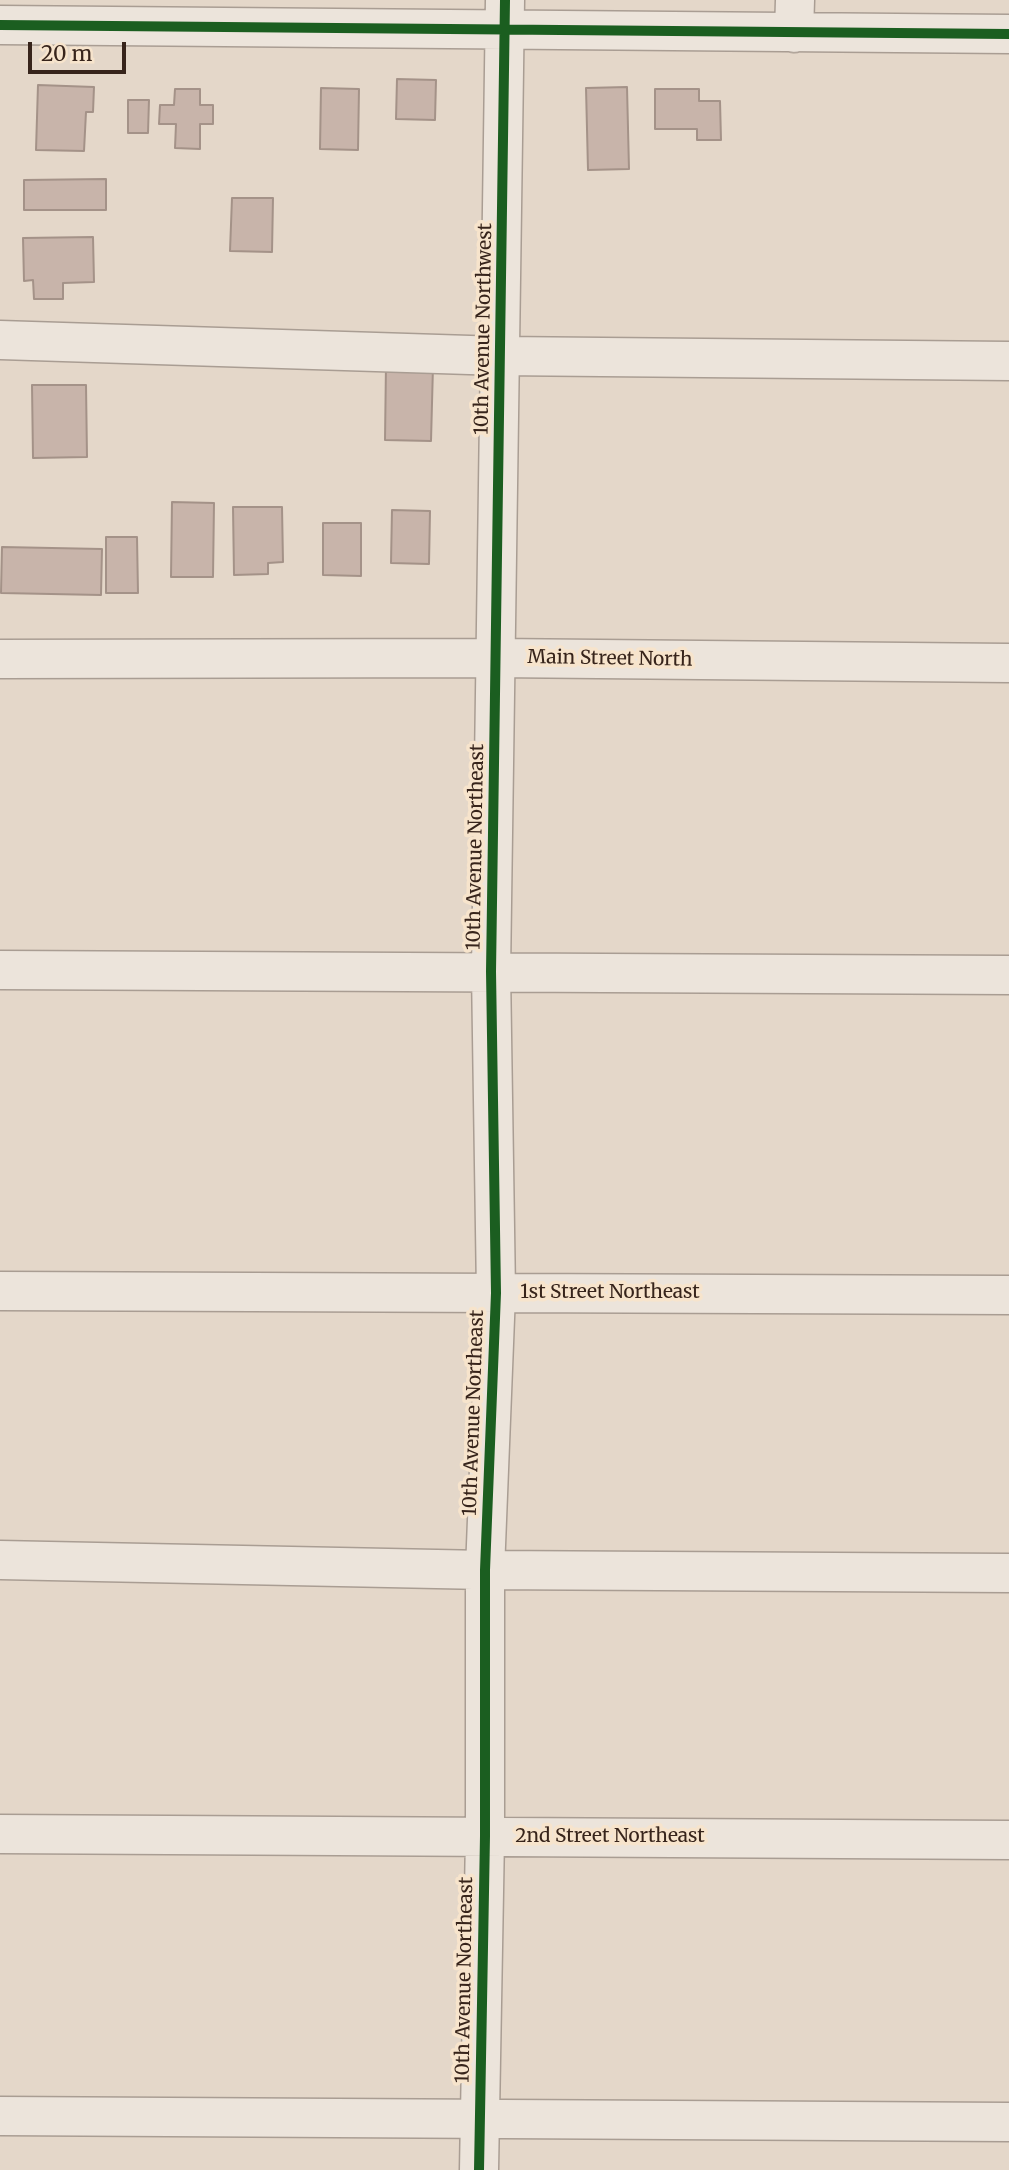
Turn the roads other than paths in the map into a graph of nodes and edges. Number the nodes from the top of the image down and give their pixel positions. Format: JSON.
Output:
{"nodes":[{"id":1,"x":505,"y":15,"type":"edge"},
{"id":2,"x":794,"y":16,"type":"edge"},
{"id":3,"x":0,"y":25,"type":"edge"},
{"id":4,"x":1009,"y":34,"type":"edge"},
{"id":5,"x":0,"y":340,"type":"edge"},
{"id":6,"x":501,"y":356,"type":"junction"},
{"id":7,"x":1009,"y":361,"type":"edge"},
{"id":8,"x":496,"y":657,"type":"junction"},
{"id":9,"x":0,"y":659,"type":"edge"},
{"id":10,"x":1009,"y":663,"type":"edge"},
{"id":11,"x":0,"y":970,"type":"edge"},
{"id":12,"x":491,"y":971,"type":"junction"},
{"id":13,"x":1009,"y":975,"type":"edge"},
{"id":14,"x":0,"y":1291,"type":"edge"},
{"id":15,"x":496,"y":1293,"type":"junction"},
{"id":16,"x":1009,"y":1295,"type":"edge"},
{"id":17,"x":0,"y":1560,"type":"edge"},
{"id":18,"x":485,"y":1570,"type":"junction"},
{"id":19,"x":1009,"y":1573,"type":"edge"},
{"id":20,"x":0,"y":1834,"type":"edge"},
{"id":21,"x":485,"y":1836,"type":"junction"},
{"id":22,"x":1009,"y":1840,"type":"edge"},
{"id":23,"x":0,"y":2116,"type":"edge"},
{"id":24,"x":480,"y":2118,"type":"junction"},
{"id":25,"x":1009,"y":2122,"type":"edge"},
{"id":26,"x":479,"y":2170,"type":"edge"}],
"edges":[{"from":1,"to":2,"type":"street"},
{"from":1,"to":3,"type":"street"},
{"from":1,"to":6,"type":"street","name":"10th Avenue Northwest"},
{"from":2,"to":4,"type":"street"},
{"from":5,"to":6,"type":"street"},
{"from":6,"to":7,"type":"street"},
{"from":6,"to":8,"type":"street","name":"10th Avenue Northwest"},
{"from":8,"to":9,"type":"street","name":"Main Street North"},
{"from":8,"to":10,"type":"street","name":"Main Street North"},
{"from":8,"to":12,"type":"street","name":"10th Avenue Northeast"},
{"from":11,"to":12,"type":"street"},
{"from":12,"to":13,"type":"street"},
{"from":12,"to":15,"type":"street","name":"10th Avenue Northeast"},
{"from":14,"to":15,"type":"street","name":"1st Street Northeast"},
{"from":15,"to":16,"type":"street","name":"1st Street Northeast"},
{"from":15,"to":18,"type":"street","name":"10th Avenue Northeast"},
{"from":17,"to":18,"type":"street"},
{"from":18,"to":19,"type":"street"},
{"from":18,"to":21,"type":"street","name":"10th Avenue Northeast"},
{"from":20,"to":21,"type":"street","name":"2nd Street Northeast"},
{"from":21,"to":22,"type":"street","name":"2nd Street Northeast"},
{"from":21,"to":24,"type":"street","name":"10th Avenue Northeast"},
{"from":23,"to":24,"type":"street"},
{"from":24,"to":25,"type":"street"},
{"from":24,"to":26,"type":"street","name":"10th Avenue Northeast"}]}
